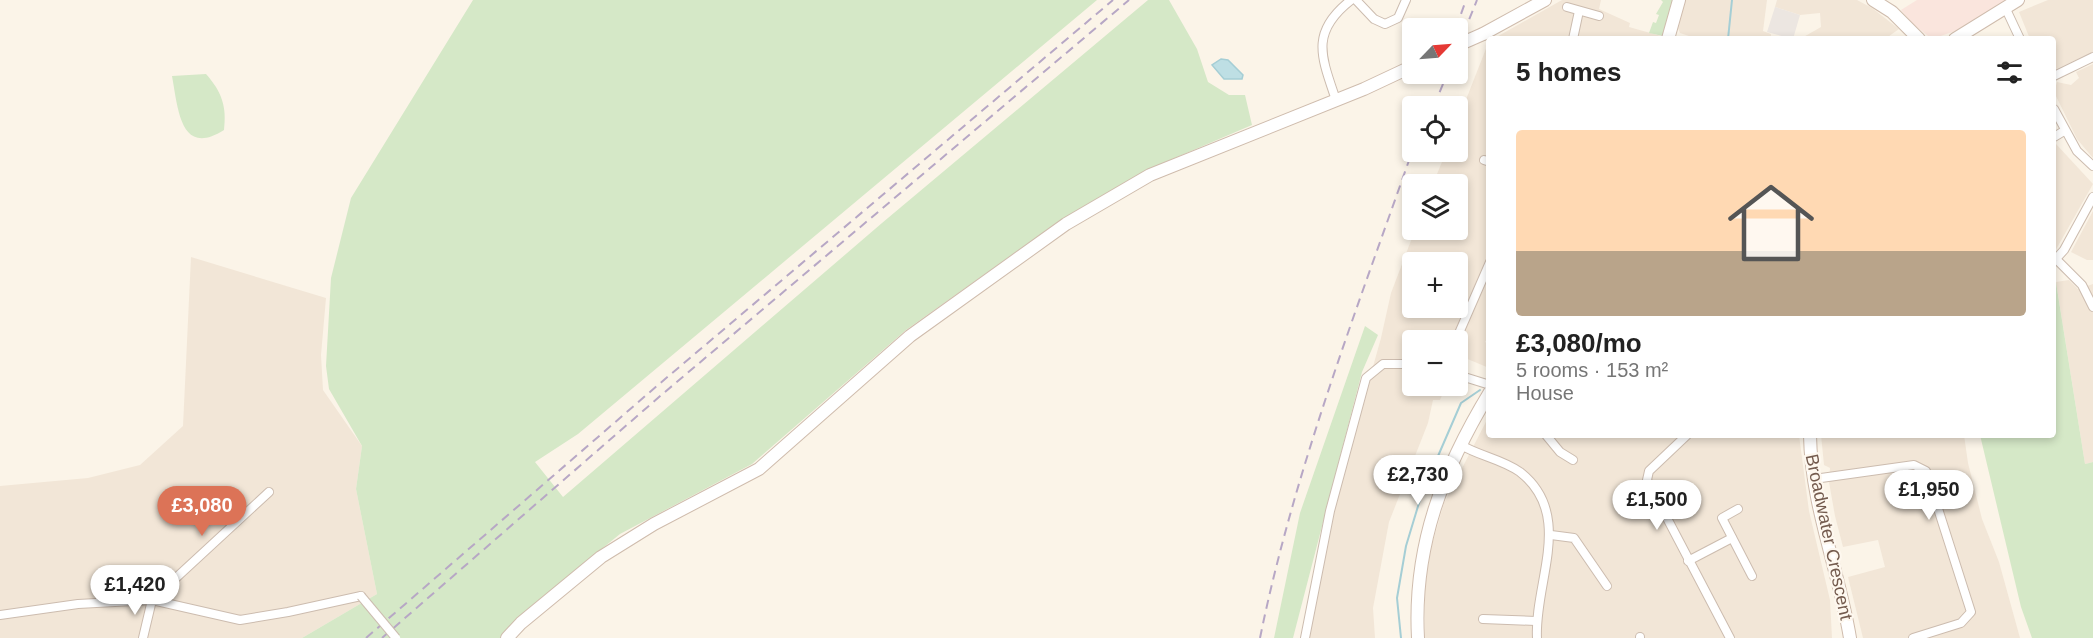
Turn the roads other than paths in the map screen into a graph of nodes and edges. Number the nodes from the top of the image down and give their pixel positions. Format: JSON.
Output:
{"nodes":[{"id":1,"x":1351,"y":0,"type":"edge"},
{"id":2,"x":1356,"y":0,"type":"edge"},
{"id":3,"x":1406,"y":0,"type":"edge"},
{"id":4,"x":1545,"y":0,"type":"edge"},
{"id":5,"x":1679,"y":0,"type":"edge"},
{"id":6,"x":1873,"y":0,"type":"edge"},
{"id":7,"x":2018,"y":0,"type":"edge"},
{"id":8,"x":1567,"y":7,"type":"dead end"},
{"id":9,"x":2005,"y":7,"type":"junction"},
{"id":10,"x":1580,"y":11,"type":"junction"},
{"id":11,"x":1599,"y":16,"type":"dead end"},
{"id":12,"x":1574,"y":36,"type":"edge"},
{"id":13,"x":1670,"y":36,"type":"edge"},
{"id":14,"x":1916,"y":36,"type":"edge"},
{"id":15,"x":1960,"y":36,"type":"edge"},
{"id":16,"x":2019,"y":36,"type":"edge"},
{"id":17,"x":1468,"y":41,"type":"edge"},
{"id":18,"x":2093,"y":57,"type":"edge"},
{"id":19,"x":1402,"y":71,"type":"edge"},
{"id":20,"x":2056,"y":75,"type":"edge"},
{"id":21,"x":1336,"y":100,"type":"junction"},
{"id":22,"x":2056,"y":113,"type":"edge"},
{"id":23,"x":2064,"y":131,"type":"junction"},
{"id":24,"x":2056,"y":136,"type":"edge"},
{"id":25,"x":2093,"y":166,"type":"edge"},
{"id":26,"x":2093,"y":197,"type":"edge"},
{"id":27,"x":2056,"y":258,"type":"edge"},
{"id":28,"x":2056,"y":261,"type":"edge"},
{"id":29,"x":1486,"y":271,"type":"edge"},
{"id":30,"x":2093,"y":307,"type":"edge"},
{"id":31,"x":1460,"y":330,"type":"edge"},
{"id":32,"x":1402,"y":364,"type":"edge"},
{"id":33,"x":1468,"y":380,"type":"edge"},
{"id":34,"x":1486,"y":390,"type":"edge"},
{"id":35,"x":1486,"y":398,"type":"edge"},
{"id":36,"x":1548,"y":438,"type":"edge"},
{"id":37,"x":1684,"y":438,"type":"edge"},
{"id":38,"x":1810,"y":438,"type":"edge"},
{"id":39,"x":1461,"y":445,"type":"junction"},
{"id":40,"x":1573,"y":460,"type":"dead end"},
{"id":41,"x":1814,"y":479,"type":"junction"},
{"id":42,"x":269,"y":492,"type":"dead end"},
{"id":43,"x":1738,"y":509,"type":"dead end"},
{"id":44,"x":1551,"y":535,"type":"junction"},
{"id":45,"x":1732,"y":537,"type":"junction"},
{"id":46,"x":1688,"y":561,"type":"junction"},
{"id":47,"x":1752,"y":576,"type":"dead end"},
{"id":48,"x":1607,"y":586,"type":"dead end"},
{"id":49,"x":152,"y":600,"type":"junction"},
{"id":50,"x":0,"y":615,"type":"edge"},
{"id":51,"x":1483,"y":619,"type":"dead end"},
{"id":52,"x":1536,"y":621,"type":"junction"},
{"id":53,"x":143,"y":638,"type":"edge"},
{"id":54,"x":396,"y":638,"type":"edge"},
{"id":55,"x":507,"y":638,"type":"edge"},
{"id":56,"x":1305,"y":638,"type":"edge"},
{"id":57,"x":1418,"y":638,"type":"edge"},
{"id":58,"x":1538,"y":638,"type":"edge"},
{"id":59,"x":1730,"y":638,"type":"edge"},
{"id":60,"x":1850,"y":638,"type":"edge"},
{"id":61,"x":1912,"y":638,"type":"edge"}],
"edges":[{"from":1,"to":21,"type":"street"},
{"from":2,"to":3,"type":"street"},
{"from":4,"to":17,"type":"main road","bridge":true},
{"from":5,"to":13,"type":"main road"},
{"from":6,"to":14,"type":"main road"},
{"from":7,"to":9,"type":"main road"},
{"from":8,"to":10,"type":"street"},
{"from":9,"to":15,"type":"main road"},
{"from":9,"to":16,"type":"street"},
{"from":10,"to":11,"type":"street"},
{"from":10,"to":12,"type":"street"},
{"from":18,"to":20,"type":"street"},
{"from":19,"to":21,"type":"main road"},
{"from":21,"to":55,"type":"main road"},
{"from":22,"to":23,"type":"street"},
{"from":23,"to":24,"type":"street"},
{"from":23,"to":25,"type":"street"},
{"from":26,"to":27,"type":"street"},
{"from":28,"to":30,"type":"street"},
{"from":29,"to":31,"type":"street"},
{"from":32,"to":56,"type":"street"},
{"from":33,"to":34,"type":"street"},
{"from":35,"to":39,"type":"main road"},
{"from":36,"to":40,"type":"street"},
{"from":37,"to":46,"type":"street"},
{"from":38,"to":41,"type":"main road","name":"Broadwater Crescent"},
{"from":39,"to":44,"type":"street"},
{"from":39,"to":57,"type":"main road"},
{"from":41,"to":60,"type":"main road","name":"Broadwater Crescent"},
{"from":41,"to":61,"type":"street"},
{"from":42,"to":49,"type":"street"},
{"from":43,"to":45,"type":"street"},
{"from":44,"to":48,"type":"street"},
{"from":44,"to":52,"type":"street"},
{"from":45,"to":46,"type":"street"},
{"from":45,"to":47,"type":"street"},
{"from":46,"to":59,"type":"street"},
{"from":49,"to":50,"type":"street"},
{"from":49,"to":53,"type":"street"},
{"from":49,"to":54,"type":"street","bridge":true},
{"from":51,"to":52,"type":"street"},
{"from":52,"to":58,"type":"street"}]}
